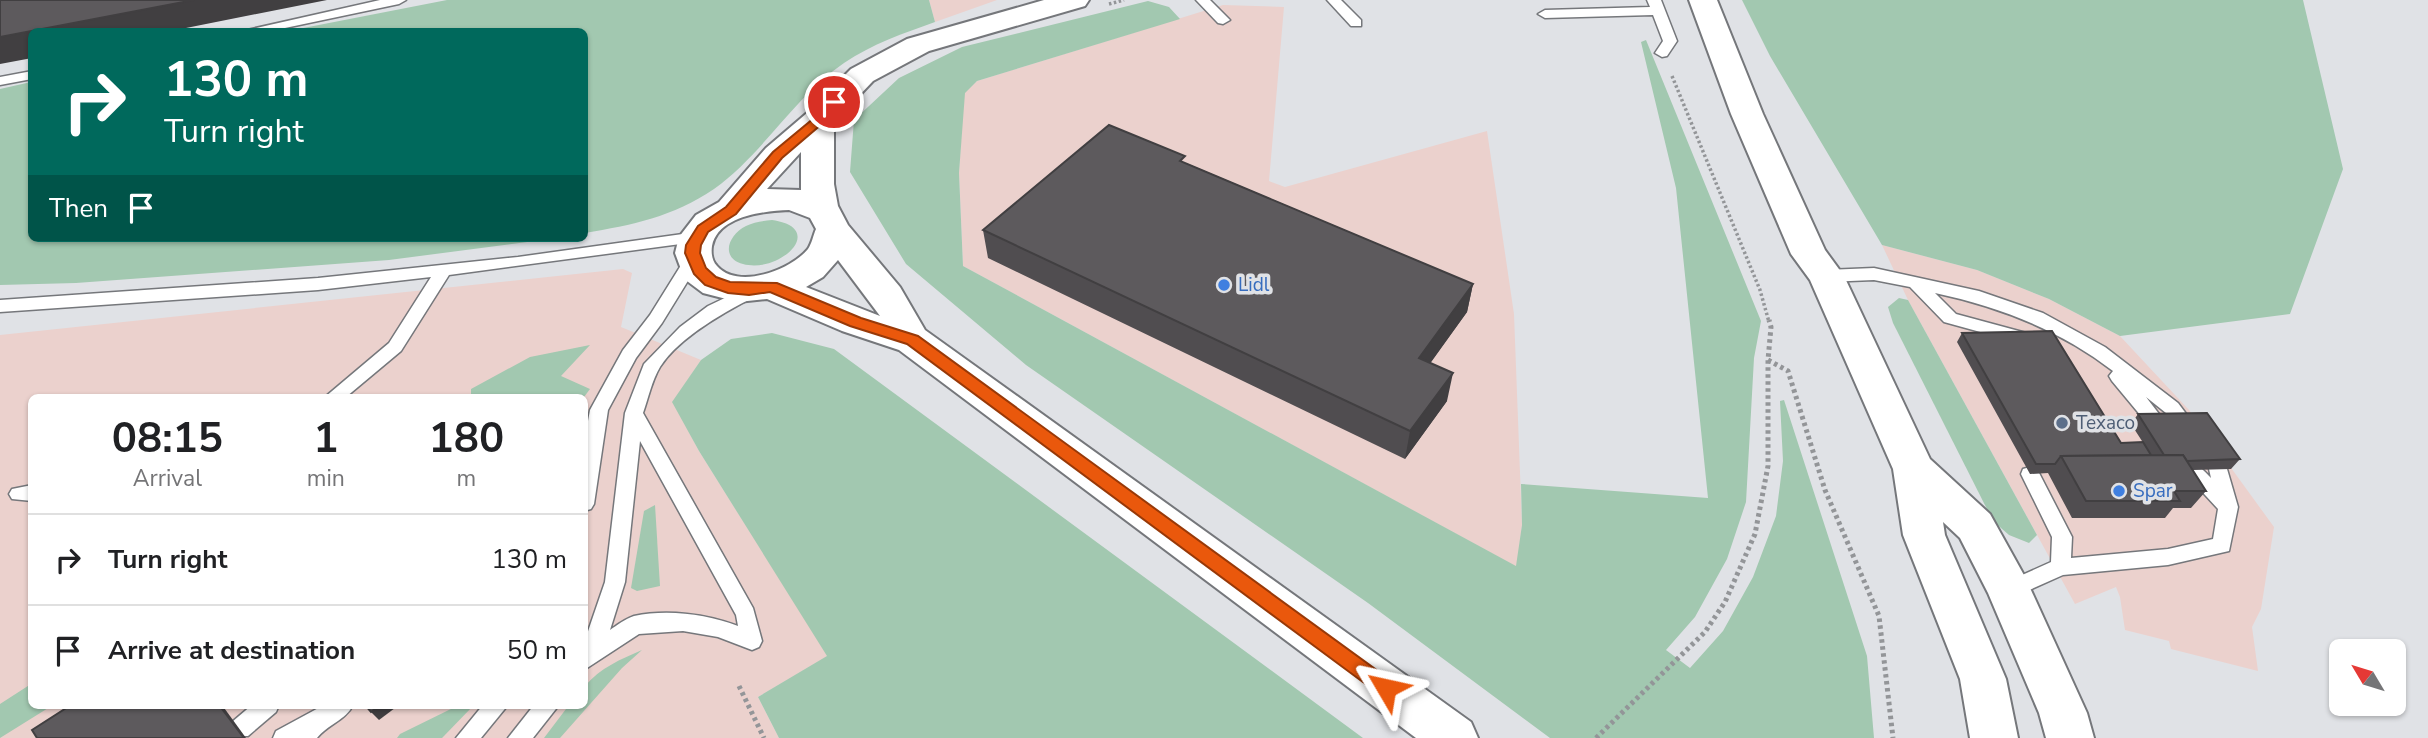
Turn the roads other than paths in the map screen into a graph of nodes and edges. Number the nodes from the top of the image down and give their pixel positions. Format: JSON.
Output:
{"nodes":[{"id":1,"x":400,"y":0,"type":"edge"},
{"id":2,"x":1203,"y":0,"type":"edge"},
{"id":3,"x":1334,"y":0,"type":"edge"},
{"id":4,"x":1703,"y":0,"type":"edge"},
{"id":5,"x":1087,"y":3,"type":"edge"},
{"id":6,"x":1656,"y":6,"type":"edge"},
{"id":7,"x":1545,"y":14,"type":"dead end"},
{"id":8,"x":1223,"y":20,"type":"dead end"},
{"id":9,"x":1356,"y":23,"type":"dead end"},
{"id":10,"x":264,"y":28,"type":"edge"},
{"id":11,"x":1662,"y":53,"type":"road end"},
{"id":12,"x":28,"y":76,"type":"edge"},
{"id":13,"x":0,"y":81,"type":"edge"},
{"id":14,"x":818,"y":121,"type":"junction"},
{"id":15,"x":731,"y":210,"type":"junction"},
{"id":16,"x":827,"y":219,"type":"junction"},
{"id":17,"x":696,"y":248,"type":"junction"},
{"id":18,"x":444,"y":270,"type":"junction"},
{"id":19,"x":1826,"y":276,"type":"junction"},
{"id":20,"x":1915,"y":283,"type":"junction"},
{"id":21,"x":764,"y":288,"type":"junction"},
{"id":22,"x":0,"y":306,"type":"edge"},
{"id":23,"x":1950,"y":318,"type":"junction"},
{"id":24,"x":1976,"y":326,"type":"junction"},
{"id":25,"x":912,"y":340,"type":"junction"},
{"id":26,"x":2034,"y":341,"type":"edge"},
{"id":27,"x":1963,"y":342,"type":"edge"},
{"id":28,"x":1986,"y":342,"type":"edge"},
{"id":29,"x":2099,"y":351,"type":"junction"},
{"id":30,"x":338,"y":394,"type":"edge"},
{"id":31,"x":634,"y":413,"type":"junction"},
{"id":32,"x":2157,"y":423,"type":"edge"},
{"id":33,"x":2184,"y":423,"type":"edge"},
{"id":34,"x":1914,"y":469,"type":"junction"},
{"id":35,"x":2218,"y":469,"type":"edge"},
{"id":36,"x":2191,"y":470,"type":"edge"},
{"id":37,"x":2029,"y":474,"type":"dead end"},
{"id":38,"x":588,"y":480,"type":"edge"},
{"id":39,"x":2228,"y":507,"type":"junction"},
{"id":40,"x":2061,"y":567,"type":"junction"},
{"id":41,"x":2009,"y":590,"type":"junction"},
{"id":42,"x":588,"y":656,"type":"edge"},
{"id":43,"x":263,"y":709,"type":"edge"},
{"id":44,"x":336,"y":709,"type":"edge"},
{"id":45,"x":494,"y":709,"type":"edge"},
{"id":46,"x":544,"y":709,"type":"edge"},
{"id":47,"x":240,"y":729,"type":"edge"},
{"id":48,"x":310,"y":731,"type":"edge"},
{"id":49,"x":284,"y":738,"type":"edge"},
{"id":50,"x":467,"y":738,"type":"edge"},
{"id":51,"x":519,"y":738,"type":"edge"},
{"id":52,"x":1454,"y":738,"type":"edge"},
{"id":53,"x":1994,"y":738,"type":"edge"},
{"id":54,"x":2070,"y":738,"type":"edge"}],
"edges":[{"from":1,"to":10,"type":"lane"},
{"from":2,"to":8,"type":"lane"},
{"from":3,"to":9,"type":"lane"},
{"from":4,"to":19,"type":"main road"},
{"from":5,"to":14,"type":"main road"},
{"from":6,"to":7,"type":"lane"},
{"from":6,"to":11,"type":"lane"},
{"from":12,"to":13,"type":"lane"},
{"from":14,"to":15,"type":"main road"},
{"from":14,"to":16,"type":"main road"},
{"from":15,"to":16,"type":"main road"},
{"from":15,"to":17,"type":"main road"},
{"from":16,"to":21,"type":"main road"},
{"from":16,"to":25,"type":"main road"},
{"from":17,"to":18,"type":"lane"},
{"from":17,"to":21,"type":"main road"},
{"from":17,"to":38,"type":"lane"},
{"from":18,"to":22,"type":"lane"},
{"from":18,"to":30,"type":"lane"},
{"from":19,"to":20,"type":"lane"},
{"from":19,"to":34,"type":"main road"},
{"from":20,"to":23,"type":"lane"},
{"from":20,"to":29,"type":"lane"},
{"from":21,"to":25,"type":"main road"},
{"from":21,"to":31,"type":"lane"},
{"from":23,"to":24,"type":"lane"},
{"from":23,"to":27,"type":"lane"},
{"from":24,"to":26,"type":"lane"},
{"from":24,"to":28,"type":"lane"},
{"from":25,"to":52,"type":"main road"},
{"from":29,"to":32,"type":"lane"},
{"from":29,"to":33,"type":"lane"},
{"from":31,"to":42,"type":"lane"},
{"from":31,"to":42,"type":"lane"},
{"from":34,"to":41,"type":"main road"},
{"from":34,"to":53,"type":"main road"},
{"from":35,"to":39,"type":"lane"},
{"from":36,"to":39,"type":"lane"},
{"from":37,"to":40,"type":"lane"},
{"from":39,"to":40,"type":"lane"},
{"from":40,"to":41,"type":"lane"},
{"from":41,"to":54,"type":"main road"},
{"from":43,"to":47,"type":"lane"},
{"from":44,"to":48,"type":"lane"},
{"from":45,"to":50,"type":"lane"},
{"from":46,"to":51,"type":"lane"},
{"from":48,"to":49,"type":"lane"}]}
